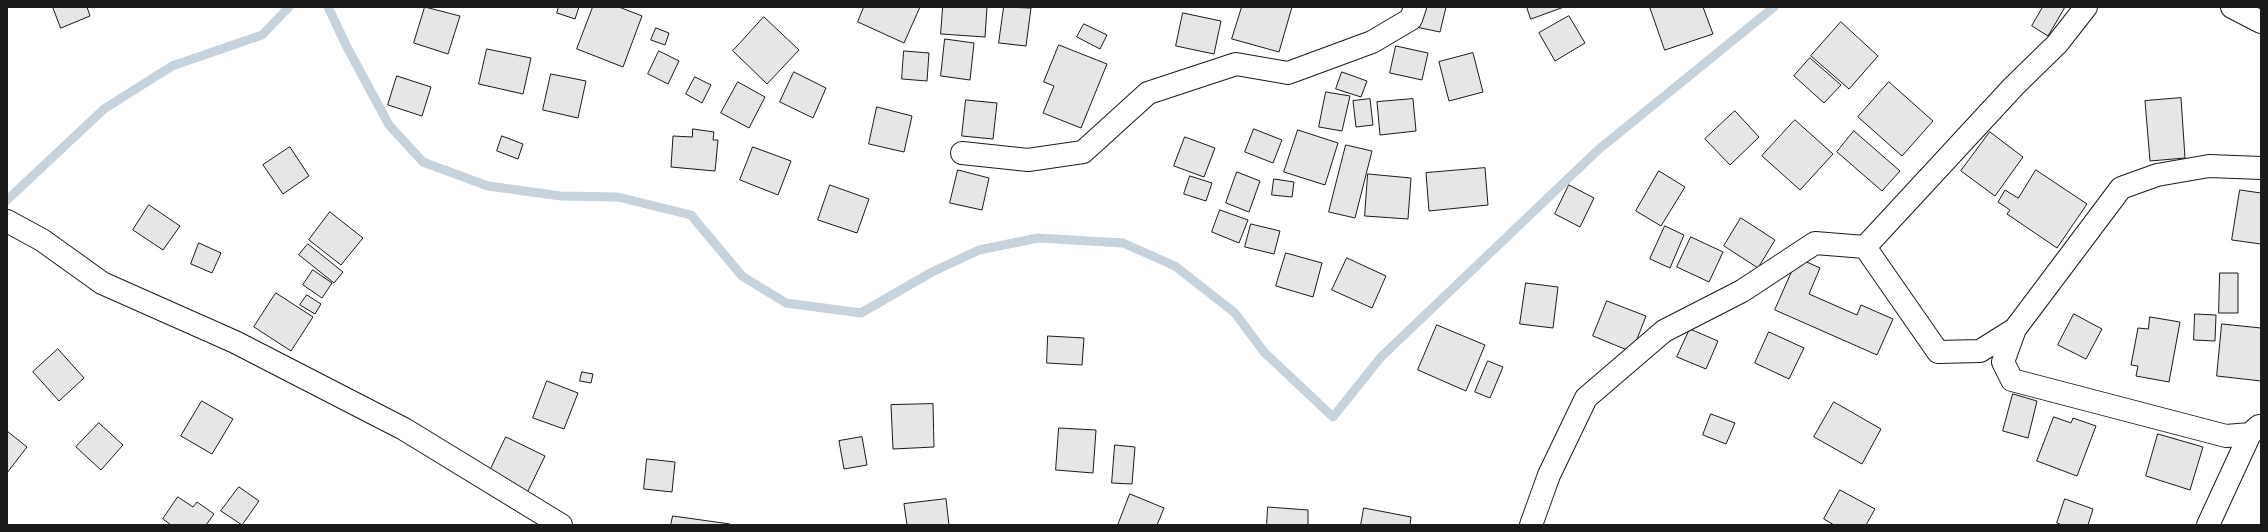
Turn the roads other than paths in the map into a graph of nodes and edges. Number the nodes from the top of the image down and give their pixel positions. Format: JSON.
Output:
{"nodes":[{"id":1,"x":1415,"y":7,"type":"edge"},
{"id":2,"x":2086,"y":7,"type":"edge"},
{"id":3,"x":2232,"y":7,"type":"edge"},
{"id":4,"x":2261,"y":22,"type":"edge"},
{"id":5,"x":962,"y":153,"type":"dead end"},
{"id":6,"x":2261,"y":168,"type":"edge"},
{"id":7,"x":7,"y":220,"type":"edge"},
{"id":8,"x":1865,"y":246,"type":"junction"},
{"id":9,"x":2015,"y":329,"type":"junction"},
{"id":10,"x":2256,"y":429,"type":"edge"},
{"id":11,"x":561,"y":525,"type":"edge"},
{"id":12,"x":1531,"y":525,"type":"edge"},
{"id":13,"x":2208,"y":525,"type":"edge"}],
"edges":[{"from":1,"to":5,"type":"street"},
{"from":2,"to":8,"type":"street"},
{"from":3,"to":4,"type":"street"},
{"from":6,"to":9,"type":"street"},
{"from":7,"to":11,"type":"street"},
{"from":8,"to":9,"type":"street"},
{"from":8,"to":12,"type":"street"},
{"from":9,"to":10,"type":"street"},
{"from":10,"to":13,"type":"street"}]}
